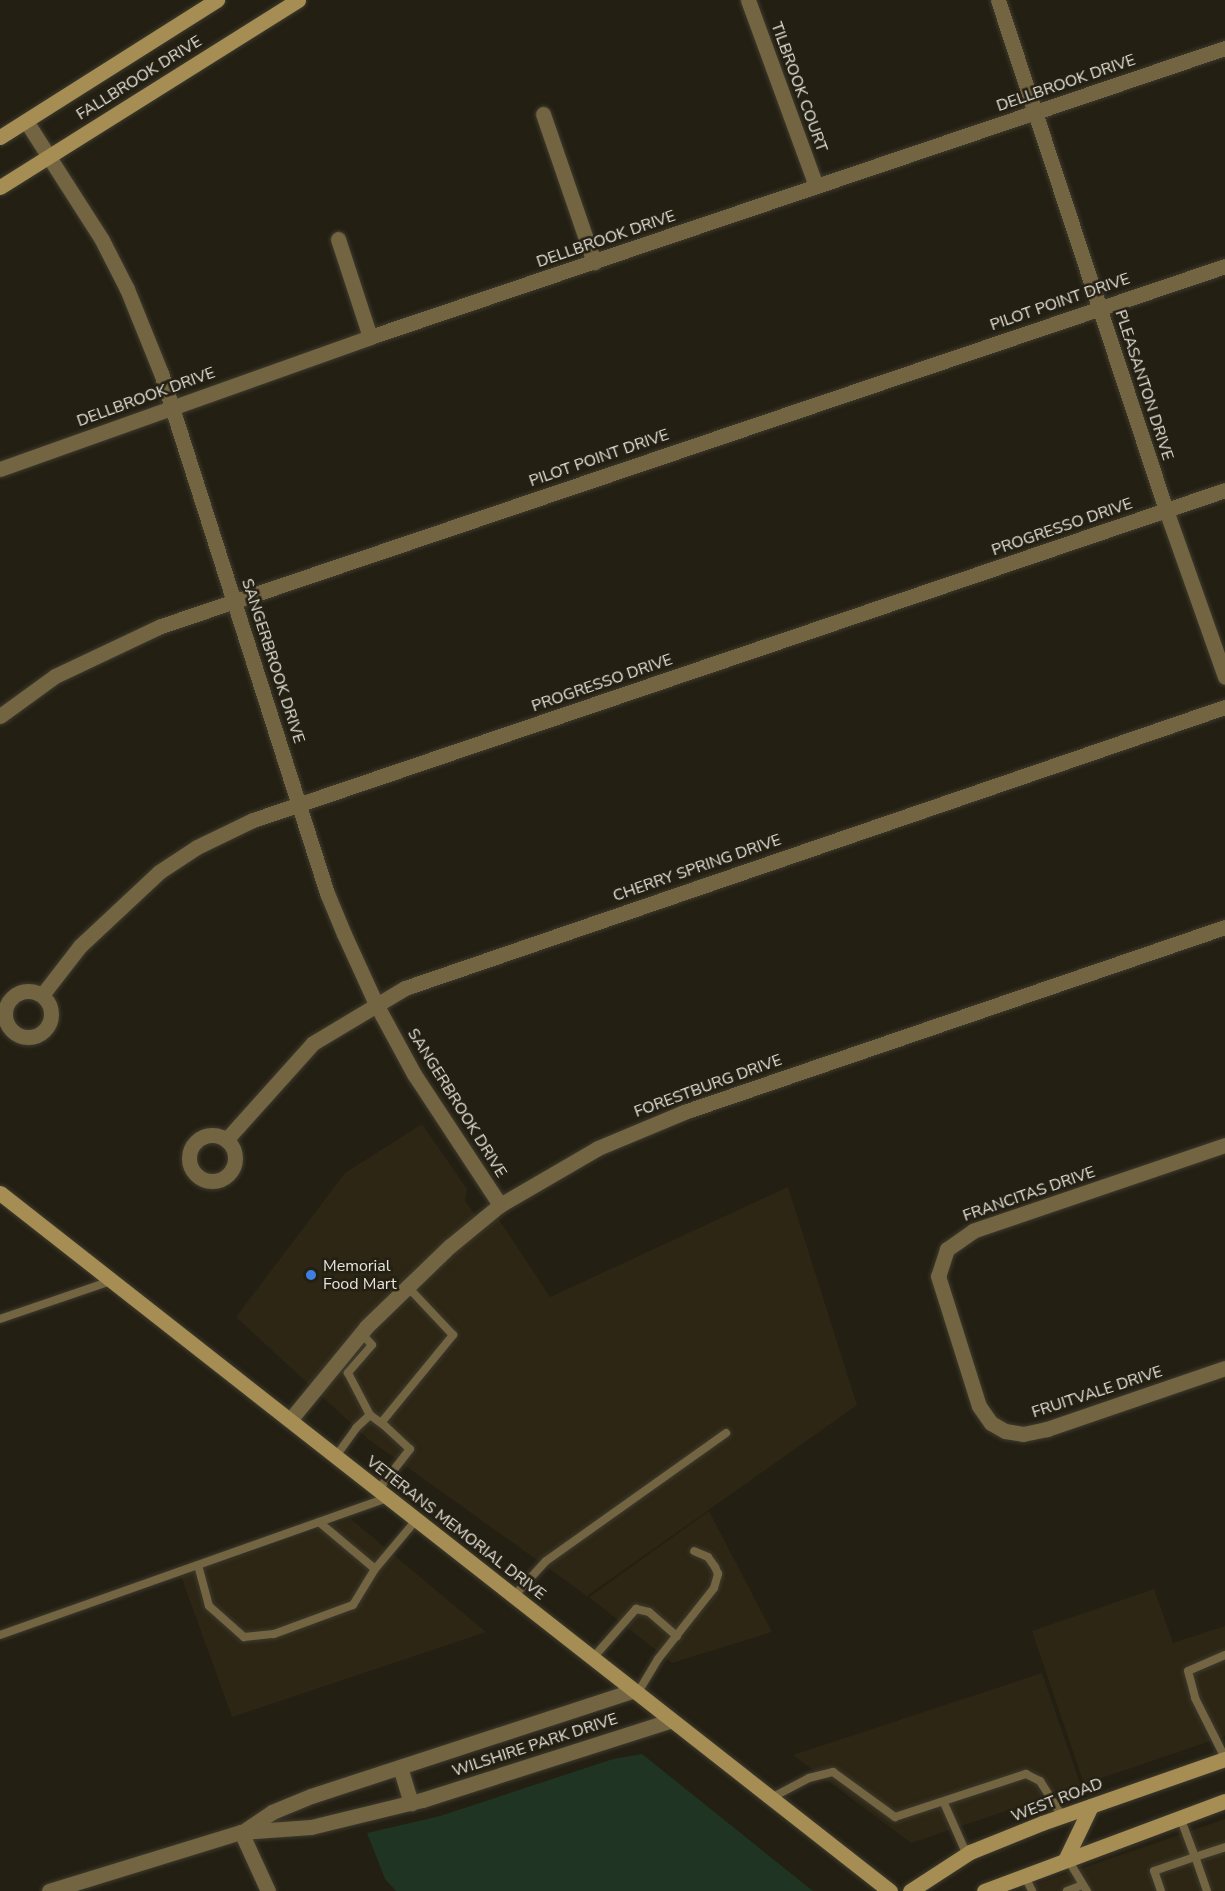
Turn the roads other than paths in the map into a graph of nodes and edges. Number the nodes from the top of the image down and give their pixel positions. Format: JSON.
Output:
{"nodes":[{"id":1,"x":217,"y":0,"type":"edge"},
{"id":2,"x":298,"y":0,"type":"edge"},
{"id":3,"x":748,"y":0,"type":"edge"},
{"id":4,"x":998,"y":0,"type":"edge"},
{"id":5,"x":1225,"y":48,"type":"edge"},
{"id":6,"x":1037,"y":112,"type":"junction"},
{"id":7,"x":543,"y":114,"type":"dead end"},
{"id":8,"x":26,"y":121,"type":"junction"},
{"id":9,"x":0,"y":137,"type":"edge"},
{"id":10,"x":48,"y":157,"type":"junction"},
{"id":11,"x":816,"y":186,"type":"junction"},
{"id":12,"x":0,"y":187,"type":"edge"},
{"id":13,"x":338,"y":239,"type":"dead end"},
{"id":14,"x":594,"y":262,"type":"junction"},
{"id":15,"x":1225,"y":266,"type":"edge"},
{"id":16,"x":1100,"y":307,"type":"junction"},
{"id":17,"x":370,"y":337,"type":"junction"},
{"id":18,"x":171,"y":407,"type":"junction"},
{"id":19,"x":0,"y":469,"type":"edge"},
{"id":20,"x":1225,"y":490,"type":"edge"},
{"id":21,"x":1166,"y":510,"type":"junction"},
{"id":22,"x":235,"y":601,"type":"junction"},
{"id":23,"x":1225,"y":677,"type":"edge"},
{"id":24,"x":1225,"y":707,"type":"edge"},
{"id":25,"x":0,"y":716,"type":"edge"},
{"id":26,"x":301,"y":804,"type":"junction"},
{"id":27,"x":1225,"y":927,"type":"edge"},
{"id":28,"x":42,"y":995,"type":"dead end"},
{"id":29,"x":376,"y":1004,"type":"junction"},
{"id":30,"x":226,"y":1140,"type":"dead end"},
{"id":31,"x":1225,"y":1145,"type":"edge"},
{"id":32,"x":0,"y":1193,"type":"edge"},
{"id":33,"x":500,"y":1205,"type":"junction"},
{"id":34,"x":111,"y":1281,"type":"junction"},
{"id":35,"x":406,"y":1285,"type":"junction"},
{"id":36,"x":0,"y":1319,"type":"edge"},
{"id":37,"x":361,"y":1333,"type":"junction"},
{"id":38,"x":959,"y":1347,"type":"joint"},
{"id":39,"x":1225,"y":1368,"type":"edge"},
{"id":40,"x":370,"y":1415,"type":"junction"},
{"id":41,"x":290,"y":1420,"type":"junction"},
{"id":42,"x":381,"y":1423,"type":"junction"},
{"id":43,"x":726,"y":1433,"type":"dead end"},
{"id":44,"x":336,"y":1456,"type":"junction"},
{"id":45,"x":384,"y":1493,"type":"junction"},
{"id":46,"x":417,"y":1519,"type":"junction"},
{"id":47,"x":320,"y":1522,"type":"junction"},
{"id":48,"x":694,"y":1551,"type":"dead end"},
{"id":49,"x":198,"y":1564,"type":"junction"},
{"id":50,"x":375,"y":1569,"type":"junction"},
{"id":51,"x":514,"y":1596,"type":"junction"},
{"id":52,"x":0,"y":1635,"type":"edge"},
{"id":53,"x":677,"y":1636,"type":"junction"},
{"id":54,"x":1225,"y":1655,"type":"edge"},
{"id":55,"x":592,"y":1659,"type":"junction"},
{"id":56,"x":634,"y":1692,"type":"junction"},
{"id":57,"x":670,"y":1721,"type":"junction"},
{"id":58,"x":1225,"y":1759,"type":"edge"},
{"id":59,"x":400,"y":1767,"type":"junction"},
{"id":60,"x":771,"y":1798,"type":"junction"},
{"id":61,"x":1225,"y":1801,"type":"edge"},
{"id":62,"x":411,"y":1803,"type":"junction"},
{"id":63,"x":944,"y":1803,"type":"junction"},
{"id":64,"x":1091,"y":1806,"type":"junction"},
{"id":65,"x":1062,"y":1816,"type":"junction"},
{"id":66,"x":1180,"y":1817,"type":"junction"},
{"id":67,"x":241,"y":1832,"type":"junction"},
{"id":68,"x":1225,"y":1847,"type":"edge"},
{"id":69,"x":967,"y":1855,"type":"junction"},
{"id":70,"x":1195,"y":1857,"type":"junction"},
{"id":71,"x":1066,"y":1858,"type":"junction"},
{"id":72,"x":1024,"y":1875,"type":"junction"},
{"id":73,"x":1083,"y":1888,"type":"edge"},
{"id":74,"x":49,"y":1891,"type":"edge"},
{"id":75,"x":268,"y":1891,"type":"edge"},
{"id":76,"x":890,"y":1891,"type":"edge"},
{"id":77,"x":910,"y":1891,"type":"edge"},
{"id":78,"x":984,"y":1891,"type":"edge"},
{"id":79,"x":1032,"y":1891,"type":"edge"},
{"id":80,"x":1067,"y":1891,"type":"edge"},
{"id":81,"x":1161,"y":1891,"type":"edge"},
{"id":82,"x":1207,"y":1891,"type":"edge"}],
"edges":[{"from":1,"to":8,"type":"main road","name":"FALLBROOK DRIVE"},
{"from":2,"to":10,"type":"main road","name":"FALLBROOK DRIVE"},
{"from":3,"to":11,"type":"street","name":"TILBROOK COURT"},
{"from":4,"to":6,"type":"street","name":"PLEASANTON DRIVE"},
{"from":5,"to":6,"type":"street","name":"DELLBROOK DRIVE"},
{"from":6,"to":11,"type":"street","name":"DELLBROOK DRIVE"},
{"from":6,"to":16,"type":"street","name":"PLEASANTON DRIVE"},
{"from":7,"to":14,"type":"street"},
{"from":8,"to":9,"type":"main road","name":"FALLBROOK DRIVE"},
{"from":8,"to":10,"type":"street","name":"SANGERBROOK DRIVE"},
{"from":10,"to":12,"type":"main road","name":"FALLBROOK DRIVE"},
{"from":10,"to":18,"type":"street","name":"SANGERBROOK DRIVE"},
{"from":11,"to":14,"type":"street","name":"DELLBROOK DRIVE"},
{"from":13,"to":17,"type":"street"},
{"from":14,"to":17,"type":"street","name":"DELLBROOK DRIVE"},
{"from":15,"to":16,"type":"street","name":"PILOT POINT DRIVE"},
{"from":16,"to":21,"type":"street","name":"PLEASANTON DRIVE"},
{"from":16,"to":22,"type":"street","name":"PILOT POINT DRIVE"},
{"from":17,"to":18,"type":"street","name":"DELLBROOK DRIVE"},
{"from":18,"to":19,"type":"street","name":"DELLBROOK DRIVE"},
{"from":18,"to":22,"type":"street","name":"SANGERBROOK DRIVE"},
{"from":20,"to":21,"type":"street","name":"PROGRESSO DRIVE"},
{"from":21,"to":23,"type":"street","name":"PLEASANTON DRIVE"},
{"from":21,"to":26,"type":"street","name":"PROGRESSO DRIVE"},
{"from":22,"to":25,"type":"street","name":"PILOT POINT DRIVE"},
{"from":22,"to":26,"type":"street","name":"SANGERBROOK DRIVE"},
{"from":24,"to":29,"type":"street","name":"CHERRY SPRING DRIVE"},
{"from":26,"to":28,"type":"street","name":"PROGRESSO DRIVE"},
{"from":26,"to":29,"type":"street","name":"SANGERBROOK DRIVE"},
{"from":27,"to":33,"type":"street","name":"FORESTBURG DRIVE"},
{"from":29,"to":30,"type":"street","name":"CHERRY SPRING DRIVE"},
{"from":29,"to":33,"type":"street","name":"SANGERBROOK DRIVE"},
{"from":31,"to":38,"type":"street","name":"FRANCITAS DRIVE"},
{"from":32,"to":34,"type":"main road","name":"VETERANS MEMORIAL DRIVE"},
{"from":33,"to":35,"type":"street","name":"FORESTBURG DRIVE"},
{"from":34,"to":36,"type":"lane"},
{"from":34,"to":41,"type":"main road","name":"VETERANS MEMORIAL DRIVE"},
{"from":35,"to":37,"type":"street","name":"FORESTBURG DRIVE"},
{"from":35,"to":42,"type":"lane"},
{"from":37,"to":40,"type":"lane"},
{"from":37,"to":41,"type":"street","name":"FORESTBURG DRIVE"},
{"from":38,"to":39,"type":"street","name":"FRUITVALE DRIVE"},
{"from":40,"to":42,"type":"lane"},
{"from":40,"to":44,"type":"lane"},
{"from":41,"to":44,"type":"main road","name":"VETERANS MEMORIAL DRIVE"},
{"from":42,"to":45,"type":"lane"},
{"from":43,"to":51,"type":"lane"},
{"from":44,"to":45,"type":"main road","name":"VETERANS MEMORIAL DRIVE"},
{"from":45,"to":46,"type":"main road","name":"VETERANS MEMORIAL DRIVE"},
{"from":45,"to":47,"type":"lane"},
{"from":46,"to":50,"type":"lane"},
{"from":46,"to":51,"type":"main road","name":"VETERANS MEMORIAL DRIVE"},
{"from":47,"to":49,"type":"lane"},
{"from":47,"to":50,"type":"lane"},
{"from":48,"to":53,"type":"lane"},
{"from":49,"to":50,"type":"lane"},
{"from":49,"to":52,"type":"lane"},
{"from":51,"to":55,"type":"main road","name":"VETERANS MEMORIAL DRIVE"},
{"from":53,"to":55,"type":"lane"},
{"from":53,"to":56,"type":"lane"},
{"from":54,"to":58,"type":"lane"},
{"from":55,"to":56,"type":"main road","name":"VETERANS MEMORIAL DRIVE"},
{"from":56,"to":57,"type":"main road","name":"VETERANS MEMORIAL DRIVE"},
{"from":56,"to":59,"type":"street","name":"WILSHIRE PARK DRIVE"},
{"from":57,"to":60,"type":"main road","name":"VETERANS MEMORIAL DRIVE"},
{"from":57,"to":62,"type":"street","name":"WILSHIRE PARK DRIVE"},
{"from":58,"to":64,"type":"main road","name":"WEST ROAD"},
{"from":59,"to":62,"type":"street"},
{"from":59,"to":67,"type":"street","name":"WILSHIRE PARK DRIVE"},
{"from":60,"to":63,"type":"lane"},
{"from":60,"to":76,"type":"main road","name":"VETERANS MEMORIAL DRIVE"},
{"from":61,"to":66,"type":"main road"},
{"from":62,"to":67,"type":"street","name":"WILSHIRE PARK DRIVE"},
{"from":63,"to":65,"type":"lane"},
{"from":63,"to":69,"type":"lane"},
{"from":64,"to":65,"type":"main road","name":"WEST ROAD"},
{"from":64,"to":71,"type":"main road"},
{"from":65,"to":69,"type":"main road","name":"WEST ROAD"},
{"from":66,"to":70,"type":"lane"},
{"from":66,"to":71,"type":"main road"},
{"from":67,"to":74,"type":"street","name":"WILSHIRE PARK DRIVE"},
{"from":67,"to":75,"type":"street"},
{"from":68,"to":70,"type":"lane"},
{"from":69,"to":77,"type":"main road","name":"WEST ROAD"},
{"from":70,"to":81,"type":"lane"},
{"from":70,"to":82,"type":"lane"},
{"from":71,"to":72,"type":"main road"},
{"from":71,"to":73,"type":"lane"},
{"from":72,"to":78,"type":"main road"},
{"from":72,"to":79,"type":"lane"},
{"from":73,"to":80,"type":"lane"}]}
